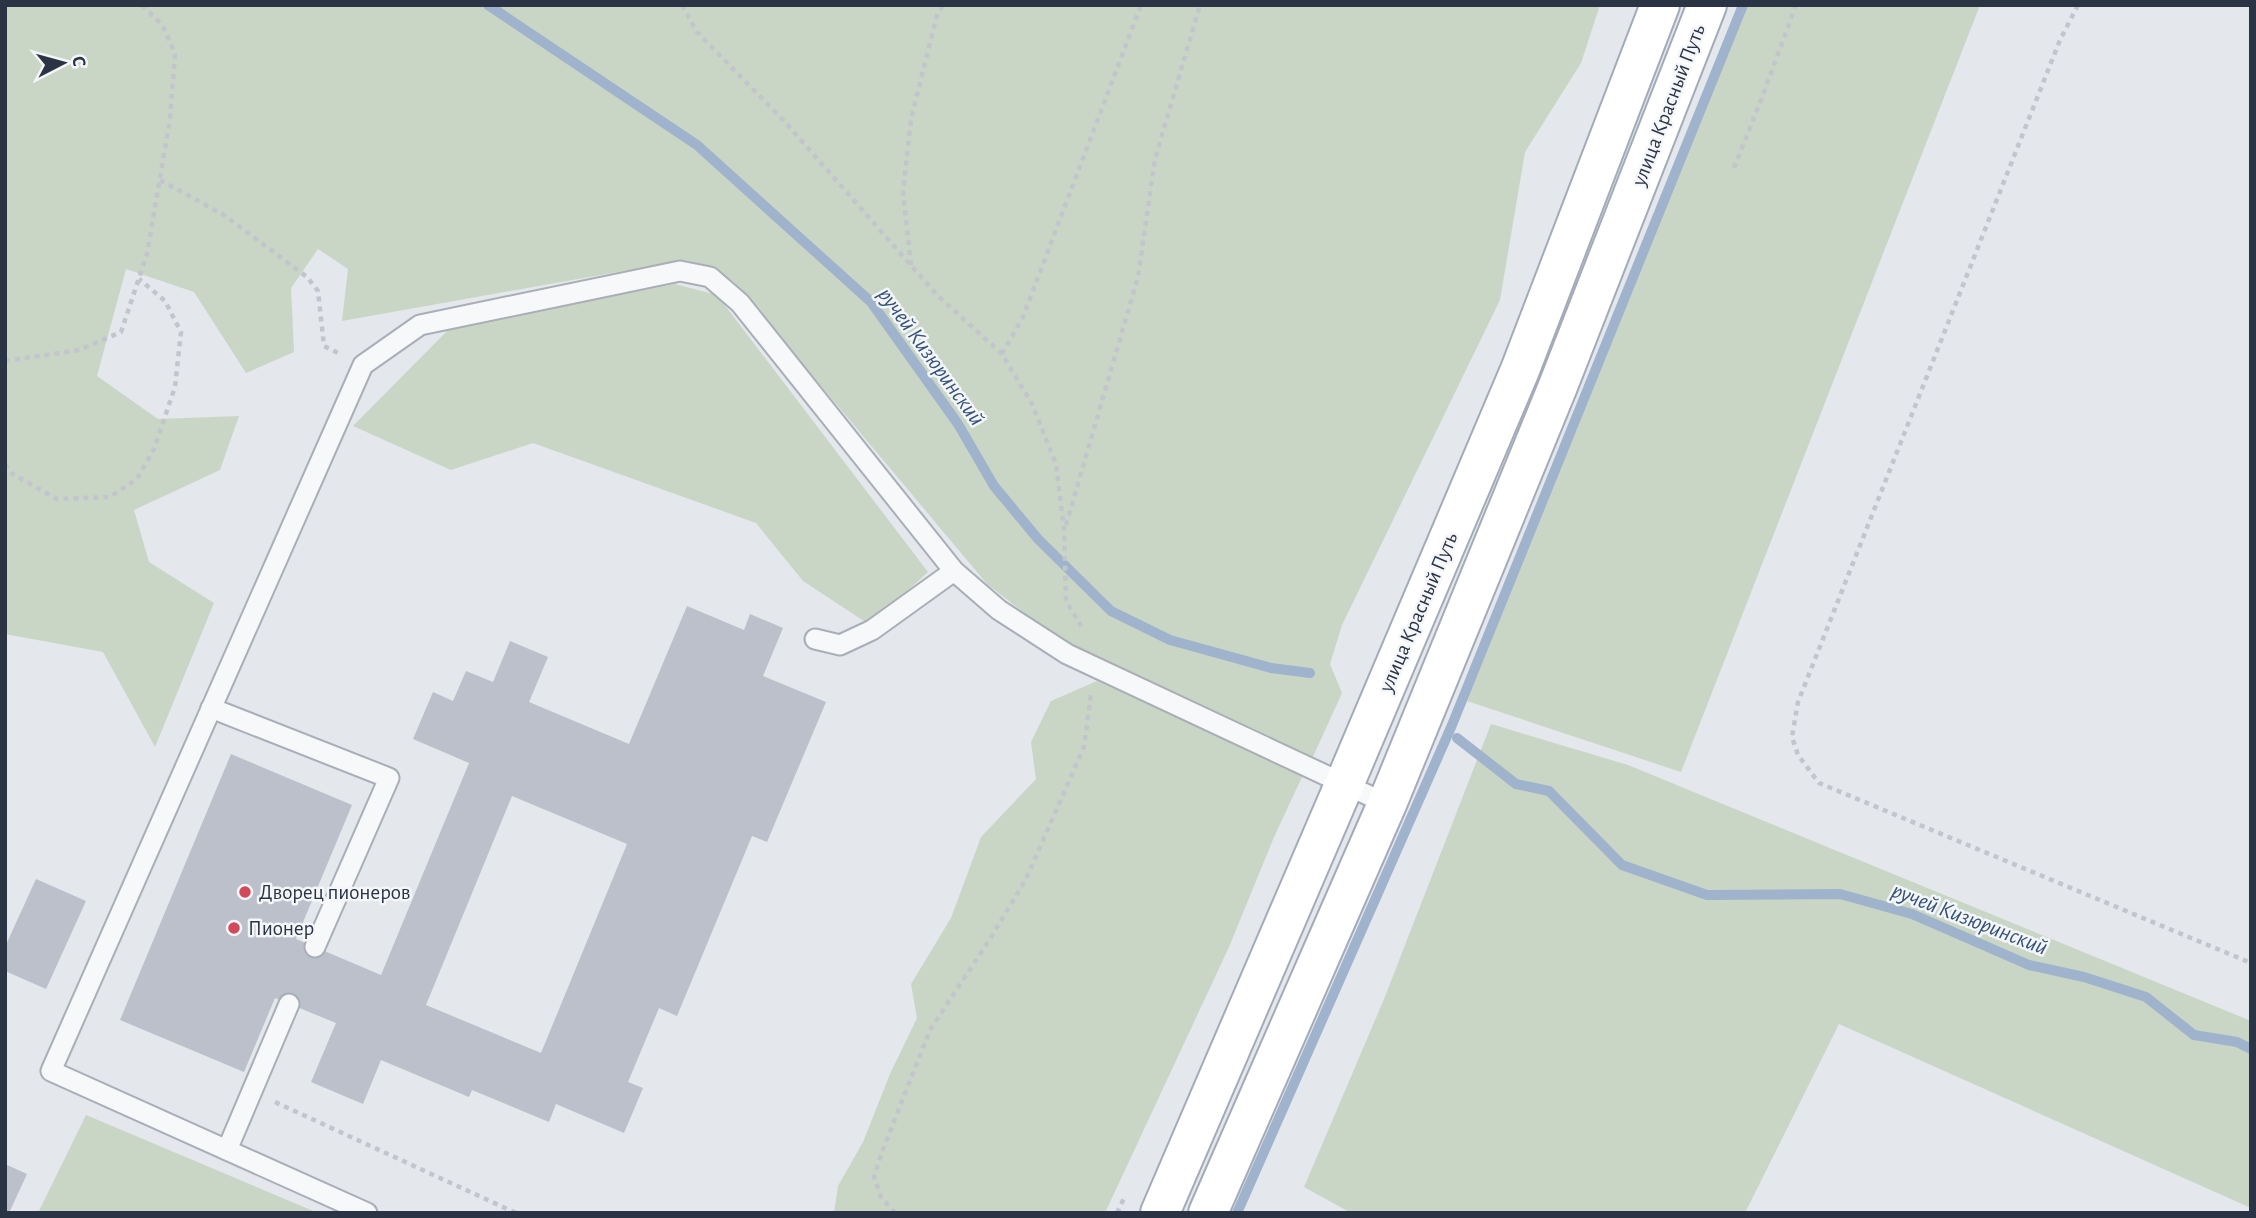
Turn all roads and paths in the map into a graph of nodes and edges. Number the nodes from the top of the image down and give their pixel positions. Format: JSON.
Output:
{"nodes":[{"id":1,"x":142,"y":5,"type":"edge"},
{"id":2,"x":943,"y":5,"type":"edge"},
{"id":3,"x":1141,"y":5,"type":"edge"},
{"id":4,"x":1200,"y":5,"type":"edge"},
{"id":5,"x":1660,"y":5,"type":"edge"},
{"id":6,"x":1707,"y":5,"type":"edge"},
{"id":7,"x":1796,"y":5,"type":"edge"},
{"id":8,"x":2078,"y":5,"type":"edge"},
{"id":9,"x":1734,"y":167,"type":"dead end"},
{"id":10,"x":160,"y":180,"type":"junction"},
{"id":11,"x":911,"y":265,"type":"dead end"},
{"id":12,"x":139,"y":279,"type":"junction"},
{"id":13,"x":1002,"y":354,"type":"dead end"},
{"id":14,"x":5,"y":360,"type":"edge"},
{"id":15,"x":363,"y":365,"type":"junction"},
{"id":16,"x":5,"y":464,"type":"edge"},
{"id":17,"x":1065,"y":529,"type":"dead end"},
{"id":18,"x":954,"y":571,"type":"junction"},
{"id":19,"x":815,"y":639,"type":"dead end"},
{"id":20,"x":211,"y":708,"type":"junction"},
{"id":21,"x":1344,"y":785,"type":"junction"},
{"id":22,"x":1387,"y":804,"type":"junction"},
{"id":23,"x":315,"y":947,"type":"dead end"},
{"id":24,"x":2251,"y":963,"type":"edge"},
{"id":25,"x":289,"y":1004,"type":"dead end"},
{"id":26,"x":252,"y":1091,"type":"junction"},
{"id":27,"x":227,"y":1150,"type":"junction"},
{"id":28,"x":367,"y":1213,"type":"edge"},
{"id":29,"x":516,"y":1213,"type":"edge"},
{"id":30,"x":1160,"y":1213,"type":"edge"},
{"id":31,"x":1208,"y":1213,"type":"edge"}],
"edges":[{"from":1,"to":10,"type":"path"},
{"from":2,"to":11,"type":"path"},
{"from":3,"to":13,"type":"path"},
{"from":4,"to":17,"type":"path"},
{"from":5,"to":21,"type":"main road","name":"улица Красный Путь"},
{"from":6,"to":22,"type":"main road","name":"улица Красный Путь"},
{"from":7,"to":9,"type":"path"},
{"from":8,"to":24,"type":"path"},
{"from":10,"to":12,"type":"path"},
{"from":10,"to":15,"type":"path"},
{"from":12,"to":14,"type":"path"},
{"from":12,"to":16,"type":"path"},
{"from":15,"to":18,"type":"lane"},
{"from":15,"to":20,"type":"lane"},
{"from":18,"to":19,"type":"lane"},
{"from":18,"to":21,"type":"lane"},
{"from":20,"to":23,"type":"lane"},
{"from":20,"to":27,"type":"lane"},
{"from":21,"to":22,"type":"lane"},
{"from":21,"to":30,"type":"main road","name":"улица Красный Путь"},
{"from":22,"to":31,"type":"main road","name":"улица Красный Путь"},
{"from":25,"to":26,"type":"lane"},
{"from":26,"to":27,"type":"lane"},
{"from":26,"to":29,"type":"path"},
{"from":27,"to":28,"type":"lane"}]}
